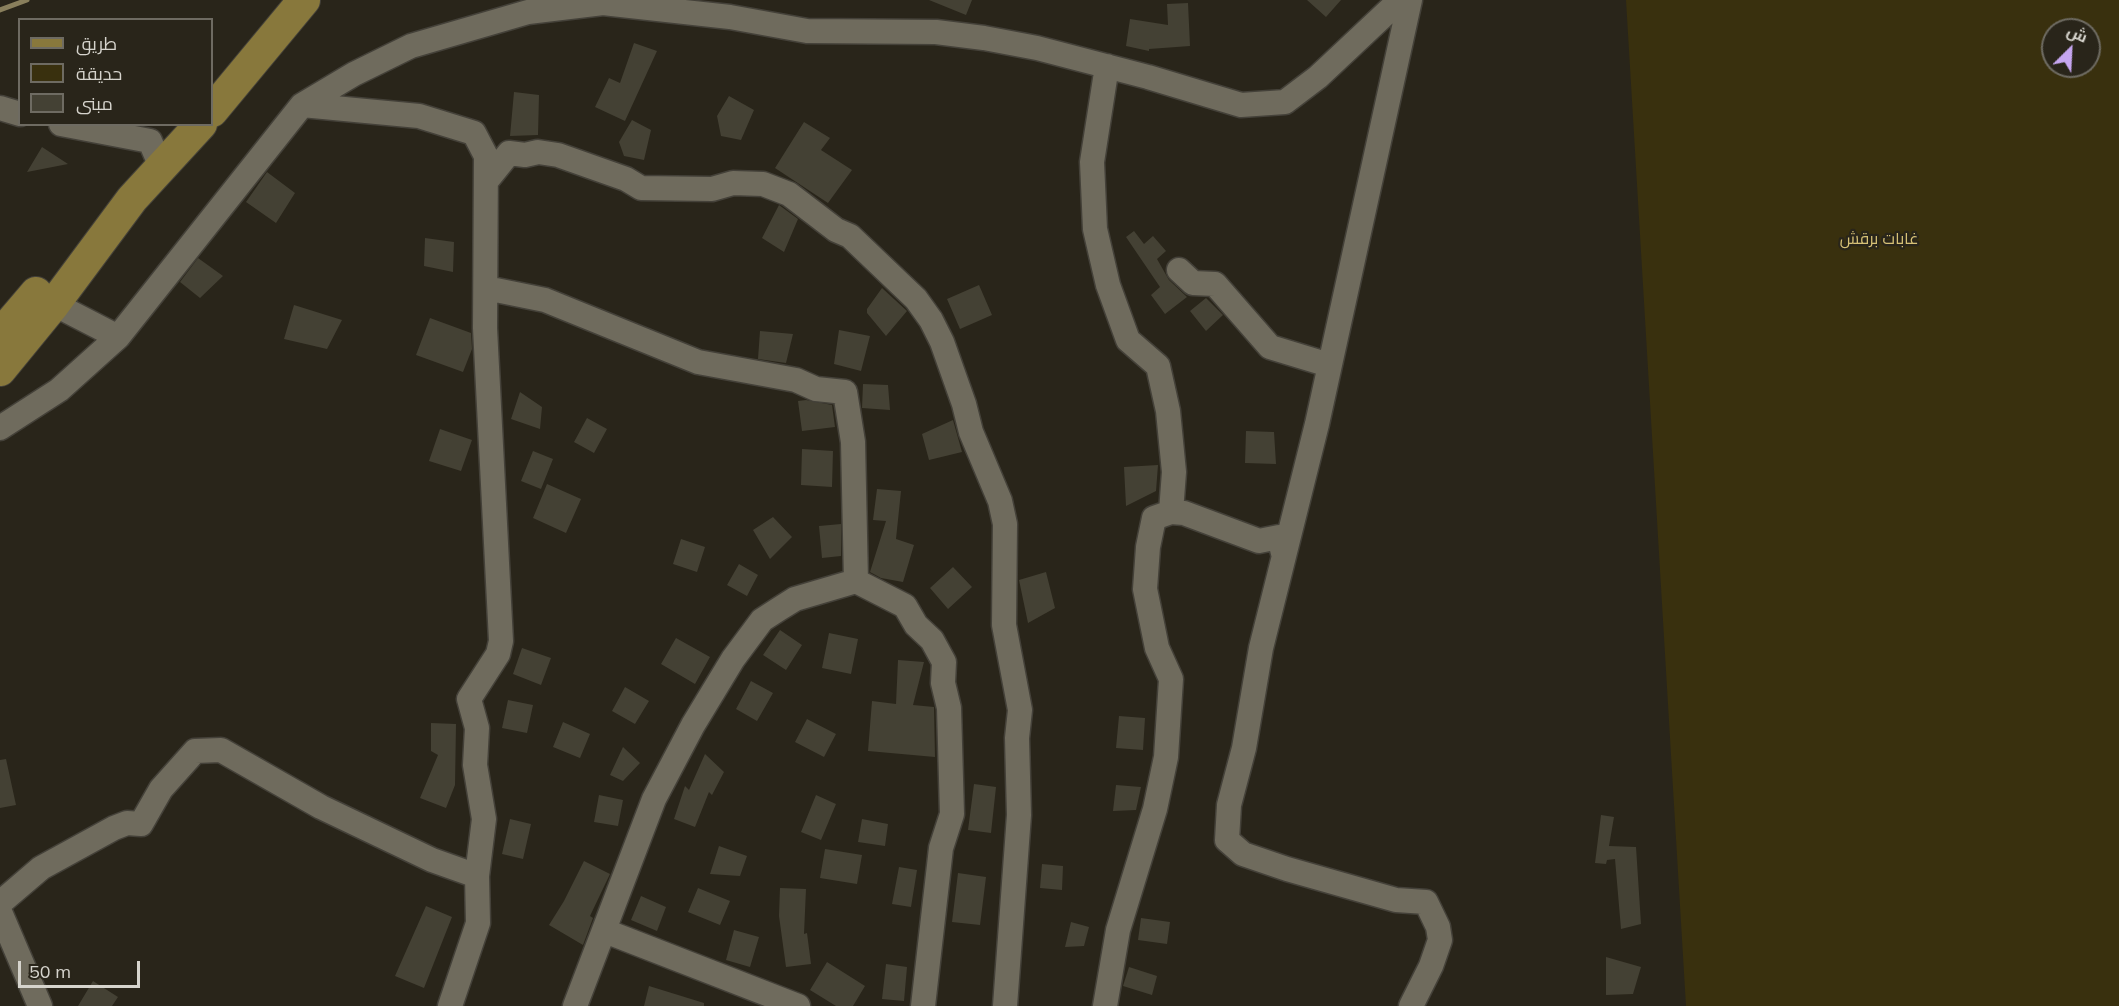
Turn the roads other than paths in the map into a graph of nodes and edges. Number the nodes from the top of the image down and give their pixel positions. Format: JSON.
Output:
{"nodes":[{"id":1,"x":304,"y":0,"type":"edge"},
{"id":2,"x":1400,"y":0,"type":"edge"},
{"id":3,"x":1410,"y":0,"type":"edge"},
{"id":4,"x":1107,"y":66,"type":"junction"},
{"id":5,"x":302,"y":105,"type":"junction"},
{"id":6,"x":0,"y":108,"type":"edge"},
{"id":7,"x":213,"y":110,"type":"edge"},
{"id":8,"x":18,"y":113,"type":"edge"},
{"id":9,"x":71,"y":126,"type":"edge"},
{"id":10,"x":199,"y":126,"type":"edge"},
{"id":11,"x":162,"y":169,"type":"junction"},
{"id":12,"x":488,"y":178,"type":"junction"},
{"id":13,"x":132,"y":199,"type":"junction"},
{"id":14,"x":1179,"y":270,"type":"dead end"},
{"id":15,"x":486,"y":288,"type":"junction"},
{"id":16,"x":54,"y":304,"type":"junction"},
{"id":17,"x":0,"y":335,"type":"edge"},
{"id":18,"x":118,"y":337,"type":"junction"},
{"id":19,"x":1329,"y":365,"type":"junction"},
{"id":20,"x":0,"y":370,"type":"edge"},
{"id":21,"x":0,"y":428,"type":"edge"},
{"id":22,"x":1172,"y":512,"type":"junction"},
{"id":23,"x":1283,"y":553,"type":"junction"},
{"id":24,"x":856,"y":581,"type":"junction"},
{"id":25,"x":477,"y":876,"type":"junction"},
{"id":26,"x":0,"y":903,"type":"edge"},
{"id":27,"x":0,"y":912,"type":"edge"},
{"id":28,"x":605,"y":931,"type":"junction"},
{"id":29,"x":40,"y":1006,"type":"edge"},
{"id":30,"x":450,"y":1006,"type":"edge"},
{"id":31,"x":575,"y":1006,"type":"edge"},
{"id":32,"x":798,"y":1006,"type":"edge"},
{"id":33,"x":923,"y":1006,"type":"edge"},
{"id":34,"x":1005,"y":1006,"type":"edge"},
{"id":35,"x":1105,"y":1006,"type":"edge"},
{"id":36,"x":1411,"y":1006,"type":"edge"}],
"edges":[{"from":1,"to":7,"type":"main road"},
{"from":2,"to":4,"type":"street"},
{"from":3,"to":19,"type":"street"},
{"from":4,"to":5,"type":"street"},
{"from":4,"to":22,"type":"street"},
{"from":5,"to":12,"type":"street"},
{"from":5,"to":18,"type":"street"},
{"from":6,"to":8,"type":"street"},
{"from":9,"to":11,"type":"street"},
{"from":10,"to":11,"type":"main road"},
{"from":11,"to":13,"type":"main road"},
{"from":12,"to":15,"type":"street"},
{"from":12,"to":34,"type":"street"},
{"from":13,"to":16,"type":"main road"},
{"from":13,"to":17,"type":"main road"},
{"from":14,"to":19,"type":"street"},
{"from":15,"to":24,"type":"street"},
{"from":15,"to":25,"type":"street"},
{"from":16,"to":18,"type":"street"},
{"from":16,"to":20,"type":"main road"},
{"from":18,"to":21,"type":"street"},
{"from":19,"to":23,"type":"street"},
{"from":22,"to":23,"type":"street"},
{"from":22,"to":35,"type":"street"},
{"from":23,"to":36,"type":"street"},
{"from":24,"to":28,"type":"street"},
{"from":24,"to":33,"type":"street"},
{"from":25,"to":26,"type":"street"},
{"from":25,"to":30,"type":"street"},
{"from":27,"to":29,"type":"street"},
{"from":28,"to":31,"type":"street"},
{"from":28,"to":32,"type":"street"}]}
